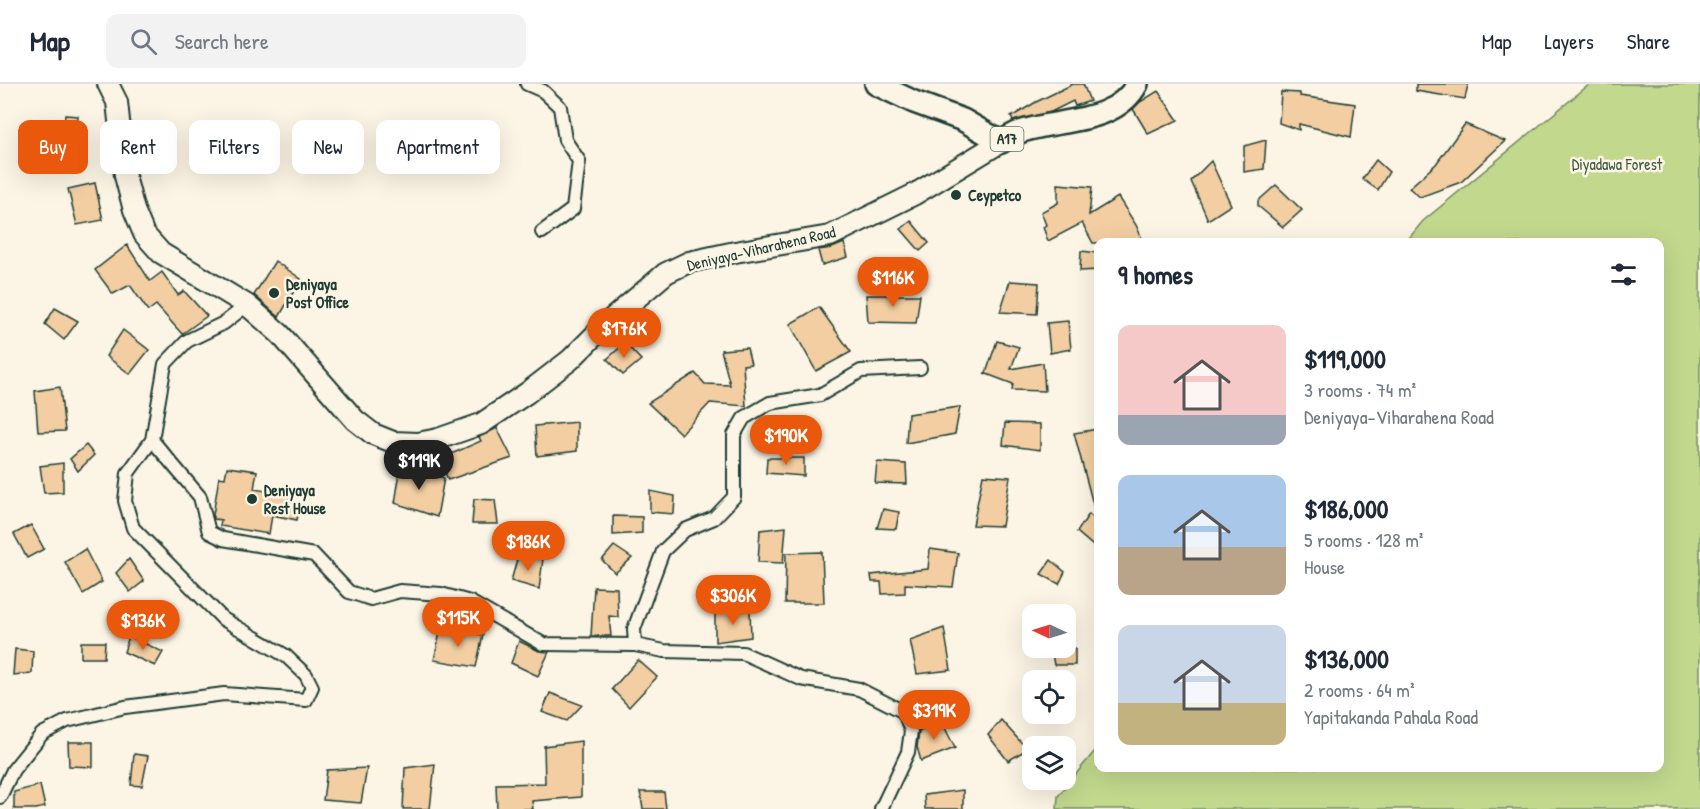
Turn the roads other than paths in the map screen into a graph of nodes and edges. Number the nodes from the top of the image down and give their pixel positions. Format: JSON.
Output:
{"nodes":[{"id":1,"x":108,"y":84,"type":"edge"},
{"id":2,"x":527,"y":84,"type":"edge"},
{"id":3,"x":876,"y":84,"type":"edge"},
{"id":4,"x":1137,"y":84,"type":"edge"},
{"id":5,"x":1001,"y":142,"type":"junction"},
{"id":6,"x":542,"y":232,"type":"dead end"},
{"id":7,"x":247,"y":304,"type":"junction"},
{"id":8,"x":920,"y":368,"type":"dead end"},
{"id":9,"x":152,"y":440,"type":"junction"},
{"id":10,"x":635,"y":645,"type":"junction"},
{"id":11,"x":0,"y":797,"type":"edge"},
{"id":12,"x":880,"y":809,"type":"edge"}],
"edges":[{"from":1,"to":7,"type":"main road","name":"Deniyaya-Viharahena Road"},
{"from":2,"to":6,"type":"street"},
{"from":3,"to":5,"type":"highway","number":"A17"},
{"from":4,"to":5,"type":"highway","number":"A17"},
{"from":5,"to":7,"type":"main road","name":"Deniyaya-Viharahena Road"},
{"from":7,"to":9,"type":"street"},
{"from":8,"to":10,"type":"street"},
{"from":9,"to":10,"type":"street"},
{"from":9,"to":11,"type":"street"},
{"from":10,"to":12,"type":"street"}]}
